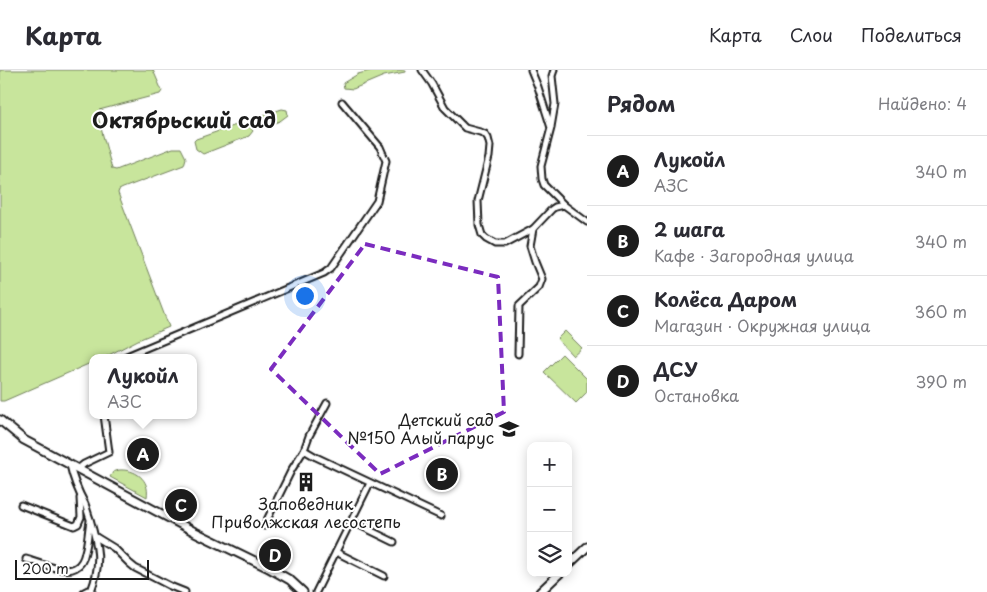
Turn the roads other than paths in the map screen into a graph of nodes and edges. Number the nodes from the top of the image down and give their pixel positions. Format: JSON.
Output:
{"nodes":[{"id":1,"x":422,"y":70,"type":"edge"},
{"id":2,"x":531,"y":70,"type":"edge"},
{"id":3,"x":554,"y":70,"type":"edge"},
{"id":4,"x":342,"y":102,"type":"dead end"},
{"id":5,"x":551,"y":128,"type":"junction"},
{"id":6,"x":564,"y":205,"type":"junction"},
{"id":7,"x":587,"y":222,"type":"edge"},
{"id":8,"x":533,"y":229,"type":"junction"},
{"id":9,"x":132,"y":354,"type":"edge"},
{"id":10,"x":518,"y":354,"type":"dead end"},
{"id":11,"x":327,"y":403,"type":"dead end"},
{"id":12,"x":105,"y":419,"type":"edge"},
{"id":13,"x":0,"y":420,"type":"edge"},
{"id":14,"x":304,"y":450,"type":"junction"},
{"id":15,"x":70,"y":465,"type":"junction"},
{"id":16,"x":78,"y":469,"type":"junction"},
{"id":17,"x":370,"y":483,"type":"junction"},
{"id":18,"x":79,"y":495,"type":"junction"},
{"id":19,"x":21,"y":505,"type":"dead end"},
{"id":20,"x":441,"y":516,"type":"dead end"},
{"id":21,"x":90,"y":520,"type":"junction"},
{"id":22,"x":351,"y":521,"type":"junction"},
{"id":23,"x":264,"y":526,"type":"dead end"},
{"id":24,"x":96,"y":537,"type":"junction"},
{"id":25,"x":394,"y":542,"type":"dead end"},
{"id":26,"x":587,"y":548,"type":"edge"},
{"id":27,"x":336,"y":552,"type":"junction"},
{"id":28,"x":26,"y":558,"type":"dead end"},
{"id":29,"x":572,"y":561,"type":"edge"},
{"id":30,"x":384,"y":576,"type":"dead end"},
{"id":31,"x":556,"y":577,"type":"edge"},
{"id":32,"x":92,"y":591,"type":"edge"},
{"id":33,"x":84,"y":592,"type":"edge"},
{"id":34,"x":185,"y":592,"type":"edge"},
{"id":35,"x":303,"y":592,"type":"edge"},
{"id":36,"x":316,"y":592,"type":"edge"},
{"id":37,"x":540,"y":592,"type":"edge"}],
"edges":[{"from":1,"to":8,"type":"street"},
{"from":2,"to":5,"type":"street"},
{"from":3,"to":5,"type":"street"},
{"from":4,"to":9,"type":"street"},
{"from":5,"to":6,"type":"street"},
{"from":6,"to":7,"type":"street"},
{"from":6,"to":8,"type":"street"},
{"from":8,"to":10,"type":"street"},
{"from":11,"to":14,"type":"street"},
{"from":12,"to":16,"type":"street"},
{"from":13,"to":15,"type":"main road"},
{"from":14,"to":17,"type":"street"},
{"from":14,"to":23,"type":"street"},
{"from":15,"to":16,"type":"main road"},
{"from":15,"to":18,"type":"street"},
{"from":16,"to":35,"type":"main road"},
{"from":17,"to":20,"type":"street"},
{"from":17,"to":22,"type":"street"},
{"from":18,"to":19,"type":"street"},
{"from":18,"to":21,"type":"street"},
{"from":21,"to":24,"type":"street"},
{"from":21,"to":28,"type":"street"},
{"from":22,"to":25,"type":"street"},
{"from":22,"to":27,"type":"street"},
{"from":24,"to":32,"type":"street"},
{"from":24,"to":34,"type":"street"},
{"from":26,"to":29,"type":"main road"},
{"from":27,"to":30,"type":"street"},
{"from":27,"to":36,"type":"street"},
{"from":31,"to":37,"type":"main road"},
{"from":32,"to":33,"type":"street"}]}
